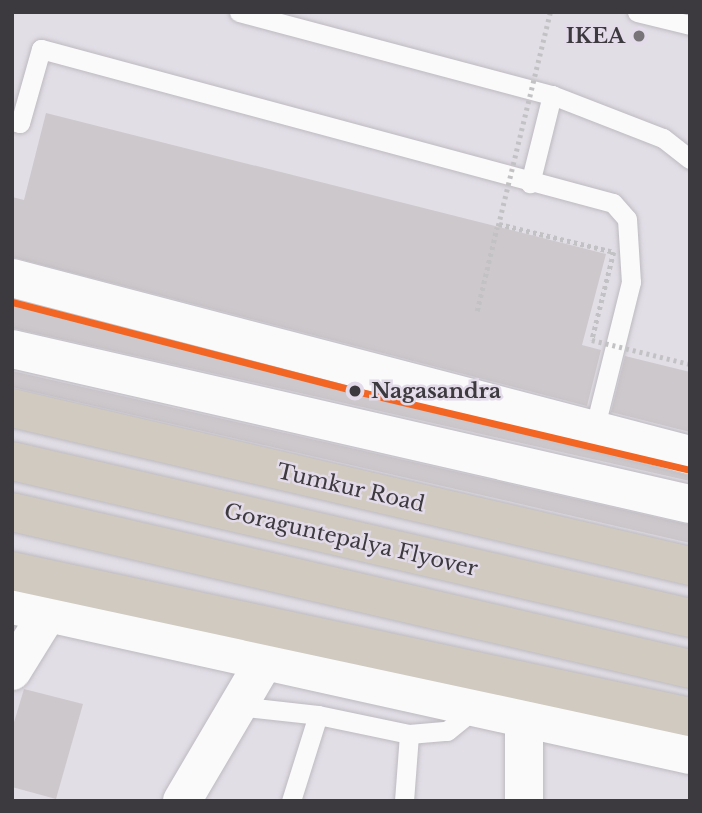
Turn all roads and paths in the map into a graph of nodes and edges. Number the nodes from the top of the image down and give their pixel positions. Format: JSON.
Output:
{"nodes":[{"id":1,"x":240,"y":12,"type":"edge"},
{"id":2,"x":550,"y":12,"type":"edge"},
{"id":3,"x":637,"y":12,"type":"edge"},
{"id":4,"x":690,"y":25,"type":"edge"},
{"id":5,"x":552,"y":95,"type":"junction"},
{"id":6,"x":12,"y":121,"type":"edge"},
{"id":7,"x":690,"y":159,"type":"edge"},
{"id":8,"x":530,"y":183,"type":"junction"},
{"id":9,"x":498,"y":226,"type":"junction"},
{"id":10,"x":12,"y":278,"type":"edge"},
{"id":11,"x":477,"y":311,"type":"dead end"},
{"id":12,"x":12,"y":349,"type":"edge"},
{"id":13,"x":690,"y":364,"type":"edge"},
{"id":14,"x":12,"y":408,"type":"edge"},
{"id":15,"x":594,"y":430,"type":"junction"},
{"id":16,"x":690,"y":455,"type":"edge"},
{"id":17,"x":12,"y":461,"type":"edge"},
{"id":18,"x":690,"y":505,"type":"edge"},
{"id":19,"x":12,"y":512,"type":"edge"},
{"id":20,"x":690,"y":566,"type":"edge"},
{"id":21,"x":12,"y":570,"type":"edge"},
{"id":22,"x":30,"y":609,"type":"edge"},
{"id":23,"x":690,"y":618,"type":"edge"},
{"id":24,"x":265,"y":660,"type":"junction"},
{"id":25,"x":690,"y":669,"type":"edge"},
{"id":26,"x":12,"y":671,"type":"edge"},
{"id":27,"x":237,"y":706,"type":"junction"},
{"id":28,"x":475,"y":707,"type":"junction"},
{"id":29,"x":318,"y":716,"type":"junction"},
{"id":30,"x":524,"y":717,"type":"junction"},
{"id":31,"x":690,"y":718,"type":"edge"},
{"id":32,"x":409,"y":734,"type":"junction"},
{"id":33,"x":690,"y":754,"type":"edge"},
{"id":34,"x":182,"y":801,"type":"edge"},
{"id":35,"x":292,"y":801,"type":"edge"},
{"id":36,"x":404,"y":801,"type":"edge"},
{"id":37,"x":524,"y":801,"type":"edge"}],
"edges":[{"from":1,"to":5,"type":"lane"},
{"from":2,"to":9,"type":"path","bridge":true},
{"from":3,"to":4,"type":"lane"},
{"from":5,"to":7,"type":"lane"},
{"from":5,"to":8,"type":"lane"},
{"from":6,"to":8,"type":"lane"},
{"from":8,"to":15,"type":"lane"},
{"from":9,"to":11,"type":"path"},
{"from":9,"to":13,"type":"path","bridge":true},
{"from":10,"to":15,"type":"street"},
{"from":12,"to":18,"type":"street"},
{"from":14,"to":20,"type":"highway","name":"Tumkur Road"},
{"from":15,"to":16,"type":"street"},
{"from":17,"to":23,"type":"highway","name":"Goraguntepalya Flyover"},
{"from":19,"to":25,"type":"highway"},
{"from":21,"to":31,"type":"highway"},
{"from":22,"to":24,"type":"street"},
{"from":22,"to":26,"type":"street"},
{"from":24,"to":27,"type":"street"},
{"from":24,"to":28,"type":"street"},
{"from":27,"to":29,"type":"lane"},
{"from":27,"to":34,"type":"street"},
{"from":28,"to":30,"type":"street"},
{"from":28,"to":32,"type":"lane"},
{"from":29,"to":32,"type":"lane"},
{"from":29,"to":35,"type":"lane"},
{"from":30,"to":33,"type":"street"},
{"from":30,"to":37,"type":"street"},
{"from":32,"to":36,"type":"lane"}]}
